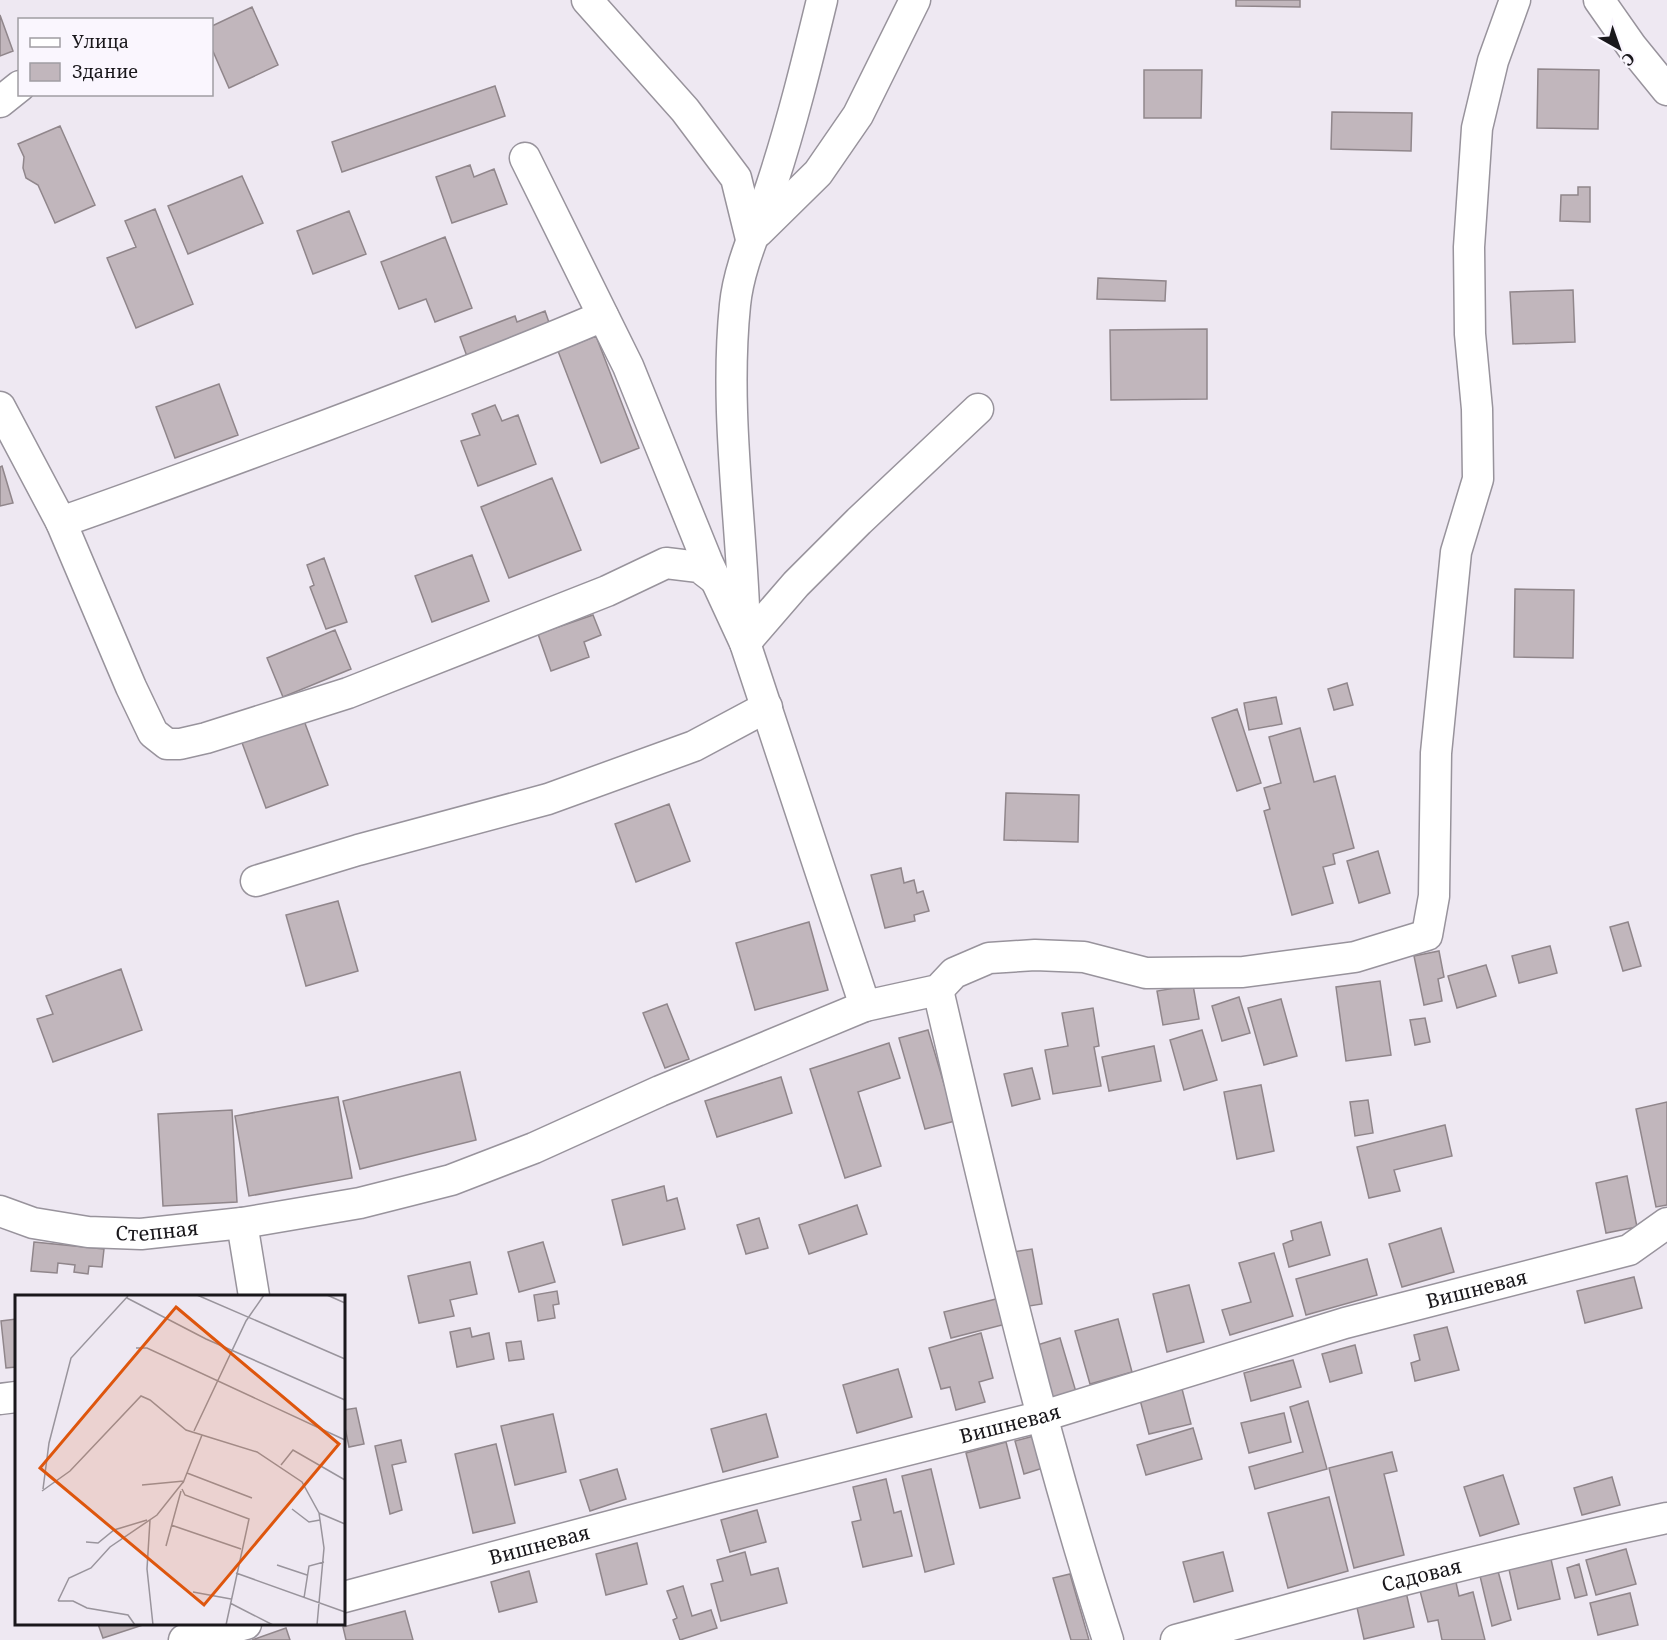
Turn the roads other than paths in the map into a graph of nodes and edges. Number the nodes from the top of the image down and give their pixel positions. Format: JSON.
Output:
{"nodes":[{"id":1,"x":587,"y":0,"type":"edge"},
{"id":2,"x":822,"y":0,"type":"edge"},
{"id":3,"x":915,"y":0,"type":"edge"},
{"id":4,"x":1515,"y":0,"type":"edge"},
{"id":5,"x":1599,"y":0,"type":"edge"},
{"id":6,"x":18,"y":88,"type":"edge"},
{"id":7,"x":1667,"y":90,"type":"edge"},
{"id":8,"x":0,"y":102,"type":"edge"},
{"id":9,"x":525,"y":158,"type":"dead end"},
{"id":10,"x":751,"y":239,"type":"junction"},
{"id":11,"x":603,"y":315,"type":"junction"},
{"id":12,"x":0,"y":406,"type":"edge"},
{"id":13,"x":978,"y":410,"type":"dead end"},
{"id":14,"x":61,"y":522,"type":"junction"},
{"id":15,"x":716,"y":580,"type":"junction"},
{"id":16,"x":745,"y":643,"type":"junction"},
{"id":17,"x":766,"y":708,"type":"junction"},
{"id":18,"x":256,"y":882,"type":"dead end"},
{"id":19,"x":938,"y":990,"type":"junction"},
{"id":20,"x":865,"y":1006,"type":"junction"},
{"id":21,"x":0,"y":1211,"type":"edge"},
{"id":22,"x":242,"y":1223,"type":"junction"},
{"id":23,"x":1667,"y":1223,"type":"edge"},
{"id":24,"x":254,"y":1295,"type":"edge"},
{"id":25,"x":15,"y":1397,"type":"edge"},
{"id":26,"x":0,"y":1399,"type":"edge"},
{"id":27,"x":1043,"y":1416,"type":"junction"},
{"id":28,"x":1667,"y":1518,"type":"edge"},
{"id":29,"x":345,"y":1598,"type":"edge"},
{"id":30,"x":239,"y":1625,"type":"edge"},
{"id":31,"x":184,"y":1640,"type":"edge"},
{"id":32,"x":1108,"y":1640,"type":"edge"},
{"id":33,"x":1176,"y":1640,"type":"edge"}],
"edges":[{"from":1,"to":10,"type":"street"},
{"from":2,"to":10,"type":"street"},
{"from":3,"to":10,"type":"street"},
{"from":4,"to":19,"type":"street"},
{"from":5,"to":7,"type":"street"},
{"from":6,"to":8,"type":"street"},
{"from":9,"to":11,"type":"street"},
{"from":10,"to":16,"type":"street"},
{"from":11,"to":14,"type":"street"},
{"from":11,"to":15,"type":"street"},
{"from":12,"to":14,"type":"street"},
{"from":13,"to":16,"type":"street"},
{"from":14,"to":15,"type":"street"},
{"from":15,"to":16,"type":"street"},
{"from":16,"to":17,"type":"street"},
{"from":17,"to":18,"type":"street"},
{"from":17,"to":20,"type":"street"},
{"from":19,"to":20,"type":"street","name":"Степная"},
{"from":19,"to":27,"type":"street"},
{"from":20,"to":22,"type":"street","name":"Степная"},
{"from":21,"to":22,"type":"street","name":"Степная"},
{"from":22,"to":24,"type":"street"},
{"from":23,"to":27,"type":"street","name":"Вишневая"},
{"from":25,"to":26,"type":"street"},
{"from":27,"to":29,"type":"street","name":"Вишневая"},
{"from":27,"to":32,"type":"street"},
{"from":28,"to":33,"type":"street","name":"Садовая"},
{"from":30,"to":31,"type":"street"}]}
